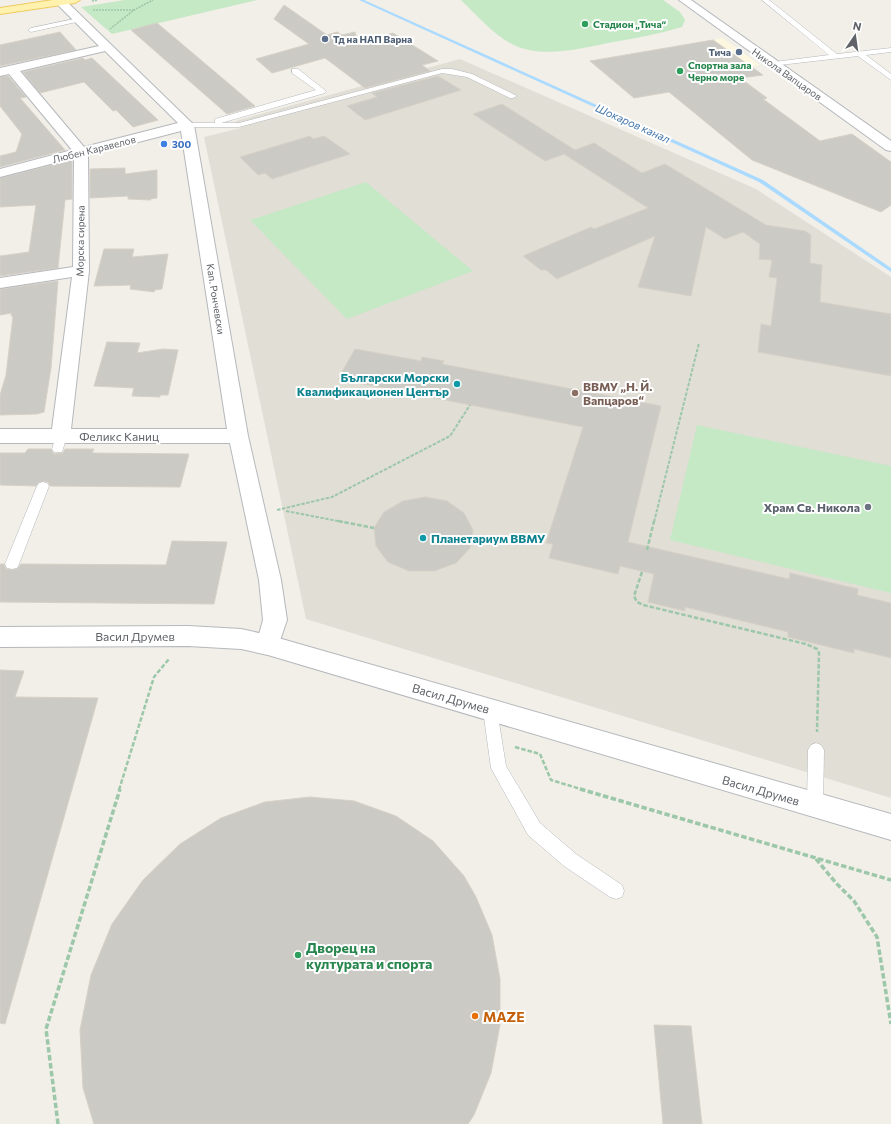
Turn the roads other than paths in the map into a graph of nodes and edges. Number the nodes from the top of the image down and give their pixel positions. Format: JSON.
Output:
{"nodes":[{"id":1,"x":4,"y":0,"type":"edge"},
{"id":2,"x":684,"y":0,"type":"edge"},
{"id":3,"x":765,"y":0,"type":"edge"},
{"id":4,"x":0,"y":1,"type":"edge"},
{"id":5,"x":68,"y":4,"type":"edge"},
{"id":6,"x":0,"y":11,"type":"edge"},
{"id":7,"x":79,"y":20,"type":"junction"},
{"id":8,"x":31,"y":30,"type":"dead end"},
{"id":9,"x":108,"y":47,"type":"junction"},
{"id":10,"x":891,"y":50,"type":"edge"},
{"id":11,"x":860,"y":54,"type":"junction"},
{"id":12,"x":836,"y":57,"type":"junction"},
{"id":13,"x":774,"y":64,"type":"junction"},
{"id":14,"x":6,"y":71,"type":"edge"},
{"id":15,"x":295,"y":71,"type":"dead end"},
{"id":16,"x":891,"y":78,"type":"edge"},
{"id":17,"x":513,"y":96,"type":"dead end"},
{"id":18,"x":193,"y":125,"type":"junction"},
{"id":19,"x":891,"y":147,"type":"edge"},
{"id":20,"x":81,"y":153,"type":"junction"},
{"id":21,"x":0,"y":173,"type":"edge"},
{"id":22,"x":81,"y":271,"type":"junction"},
{"id":23,"x":0,"y":283,"type":"edge"},
{"id":24,"x":0,"y":436,"type":"edge"},
{"id":25,"x":238,"y":436,"type":"junction"},
{"id":26,"x":60,"y":442,"type":"junction"},
{"id":27,"x":43,"y":486,"type":"dead end"},
{"id":28,"x":12,"y":564,"type":"dead end"},
{"id":29,"x":0,"y":637,"type":"edge"},
{"id":30,"x":268,"y":645,"type":"junction"},
{"id":31,"x":490,"y":710,"type":"junction"},
{"id":32,"x":816,"y":750,"type":"road end"},
{"id":33,"x":815,"y":805,"type":"junction"},
{"id":34,"x":891,"y":827,"type":"edge"},
{"id":35,"x":616,"y":891,"type":"dead end"}],
"edges":[{"from":1,"to":4,"type":"main road"},
{"from":2,"to":13,"type":"street","name":"Никола Вапцаров"},
{"from":3,"to":12,"type":"lane"},
{"from":5,"to":6,"type":"main road"},
{"from":5,"to":7,"type":"street"},
{"from":7,"to":8,"type":"lane"},
{"from":7,"to":9,"type":"street"},
{"from":9,"to":14,"type":"street"},
{"from":9,"to":18,"type":"street"},
{"from":10,"to":11,"type":"lane"},
{"from":11,"to":12,"type":"lane"},
{"from":11,"to":16,"type":"lane"},
{"from":12,"to":13,"type":"lane"},
{"from":13,"to":19,"type":"street","name":"Никола Вапцаров"},
{"from":14,"to":20,"type":"street"},
{"from":15,"to":18,"type":"lane"},
{"from":17,"to":18,"type":"lane"},
{"from":18,"to":20,"type":"street","name":"Любен Каравелов"},
{"from":18,"to":25,"type":"street","name":"Кап. Рончевски"},
{"from":20,"to":21,"type":"street","name":"Любен Каравелов"},
{"from":20,"to":22,"type":"street","name":"Морска сирена"},
{"from":22,"to":23,"type":"street"},
{"from":22,"to":26,"type":"street","name":"Морска сирена"},
{"from":24,"to":26,"type":"street","name":"Феликс Каниц"},
{"from":25,"to":26,"type":"street","name":"Феликс Каниц"},
{"from":25,"to":30,"type":"street","name":"Кап. Рончевски"},
{"from":27,"to":28,"type":"lane"},
{"from":29,"to":30,"type":"street","name":"Васил Друмев"},
{"from":30,"to":31,"type":"street","name":"Васил Друмев"},
{"from":31,"to":33,"type":"street","name":"Васил Друмев"},
{"from":31,"to":35,"type":"lane"},
{"from":32,"to":33,"type":"lane"},
{"from":33,"to":34,"type":"street","name":"Васил Друмев"}]}
